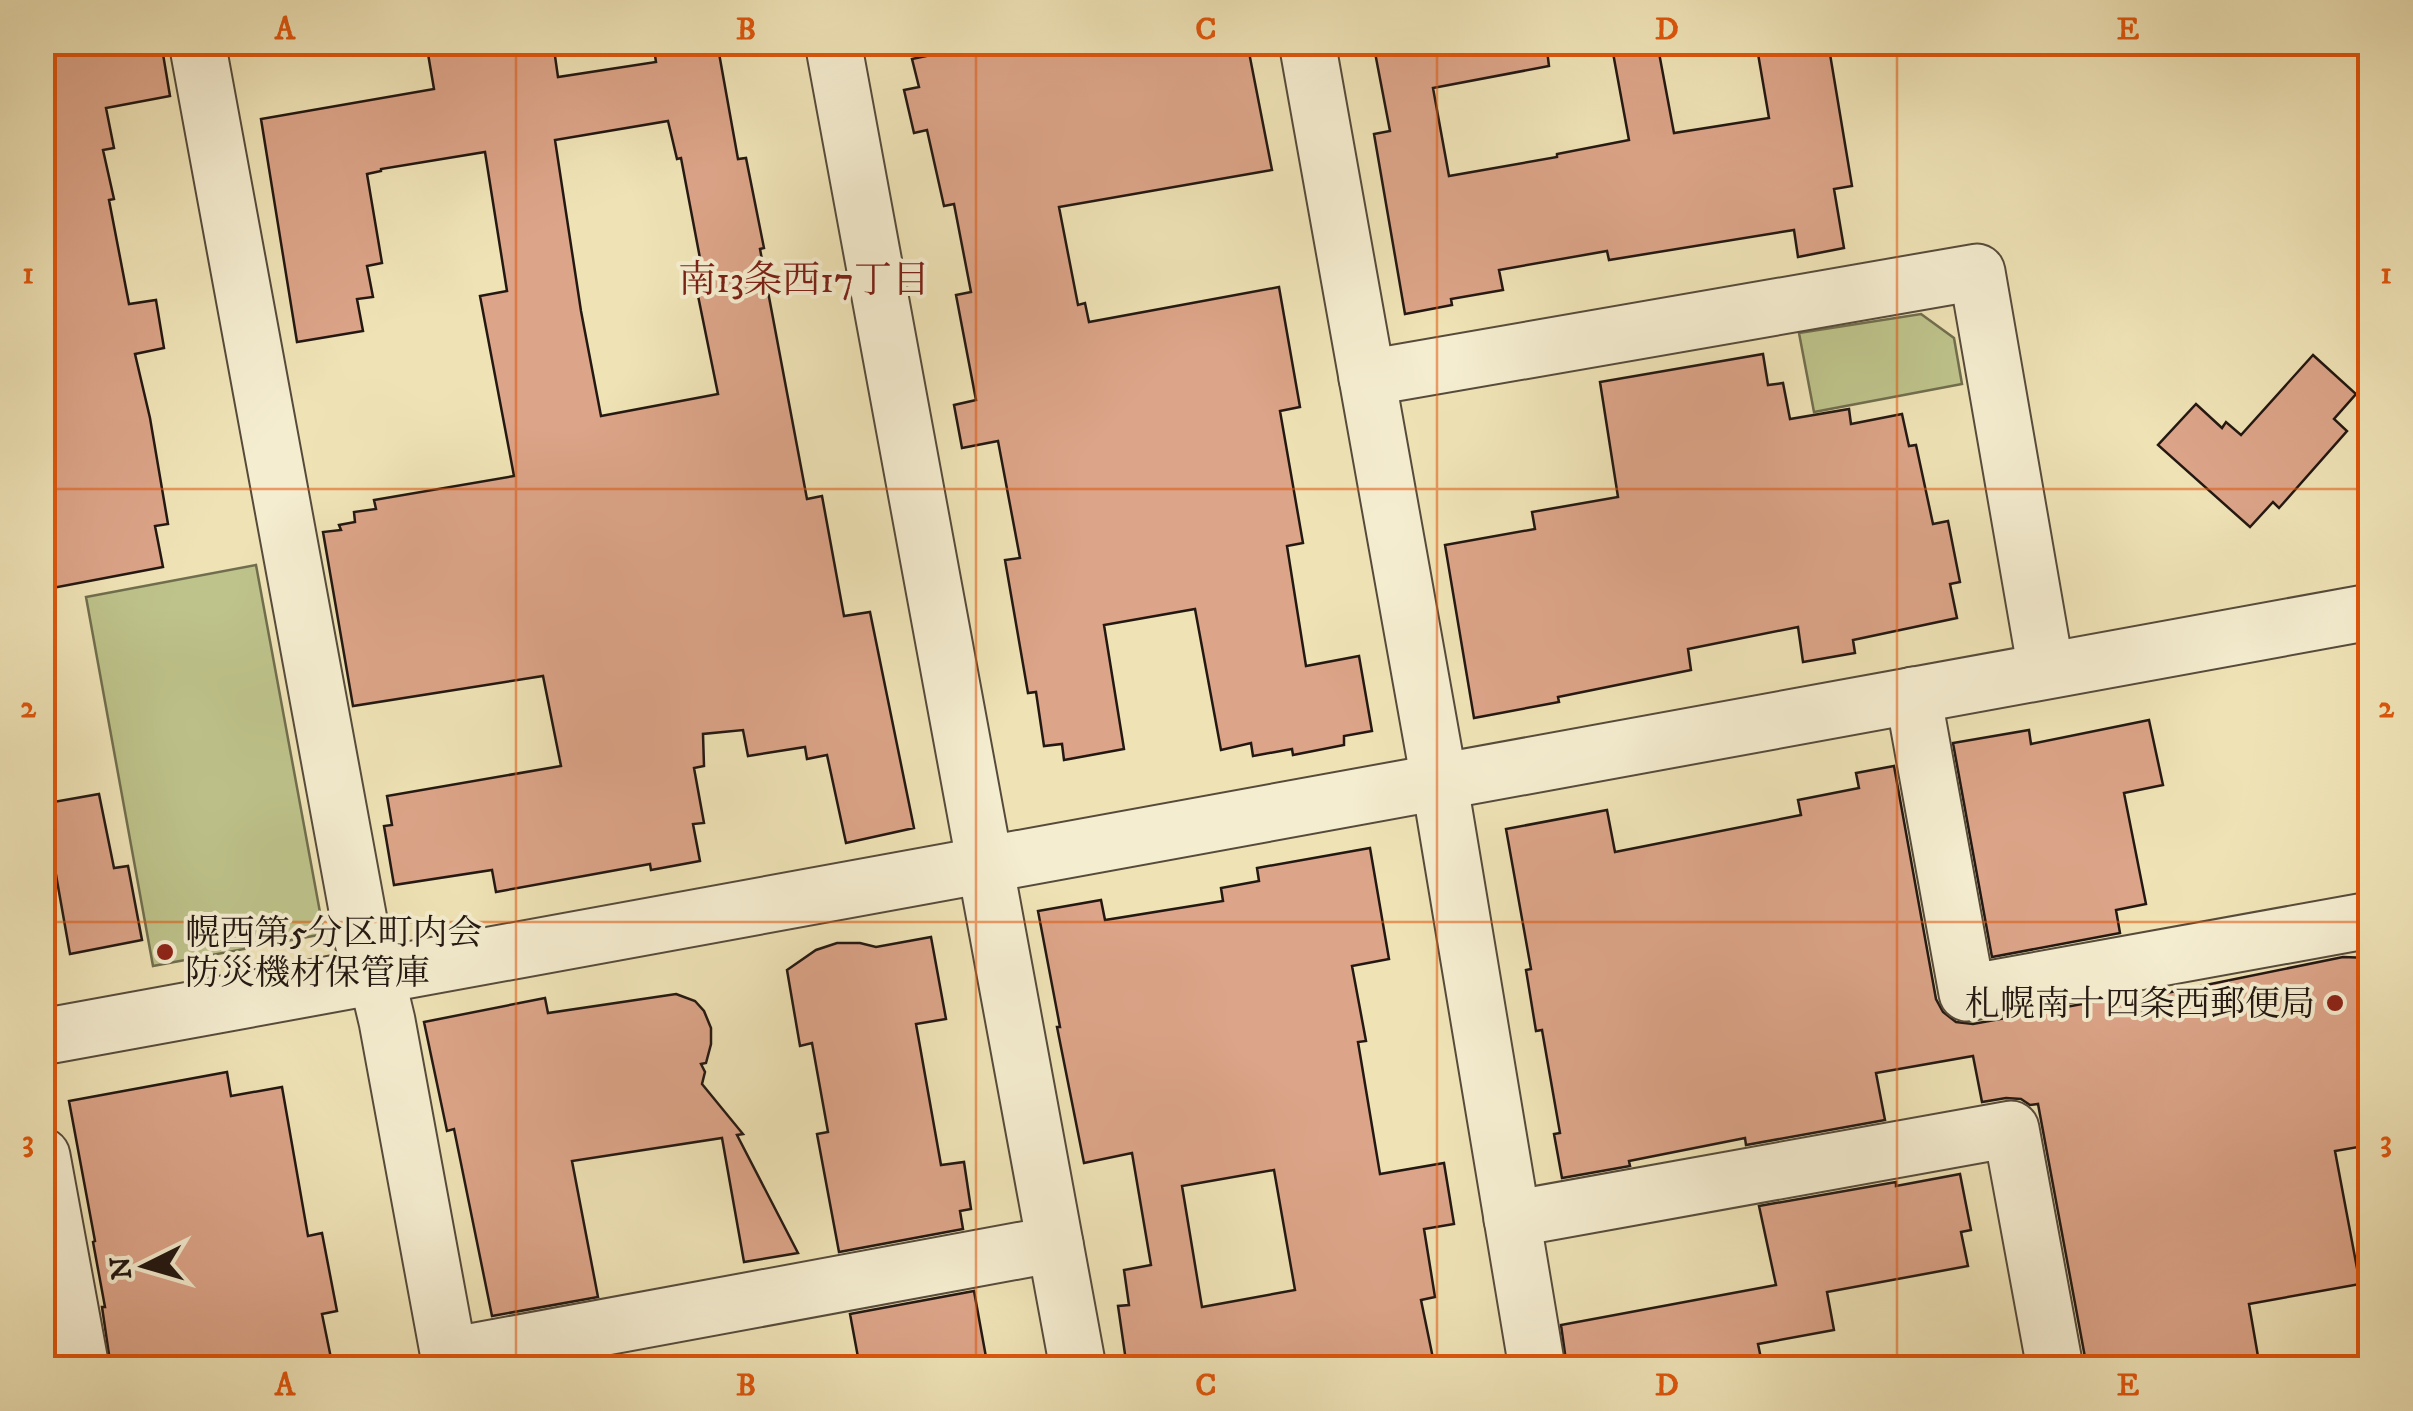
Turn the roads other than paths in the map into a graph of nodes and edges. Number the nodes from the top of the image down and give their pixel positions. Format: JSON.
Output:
{"nodes":[{"id":1,"x":196,"y":42,"type":"edge"},
{"id":2,"x":833,"y":42,"type":"edge"},
{"id":3,"x":1307,"y":42,"type":"edge"},
{"id":4,"x":1367,"y":378,"type":"junction"},
{"id":5,"x":2370,"y":612,"type":"edge"},
{"id":6,"x":2046,"y":670,"type":"junction"},
{"id":7,"x":1913,"y":695,"type":"junction"},
{"id":8,"x":1439,"y":780,"type":"junction"},
{"id":9,"x":985,"y":864,"type":"junction"},
{"id":10,"x":2370,"y":920,"type":"edge"},
{"id":11,"x":376,"y":975,"type":"junction"},
{"id":12,"x":42,"y":1037,"type":"edge"},
{"id":13,"x":42,"y":1156,"type":"edge"},
{"id":14,"x":1512,"y":1219,"type":"junction"},
{"id":15,"x":1055,"y":1244,"type":"junction"},
{"id":16,"x":450,"y":1362,"type":"edge"},
{"id":17,"x":81,"y":1368,"type":"edge"},
{"id":18,"x":1078,"y":1368,"type":"edge"},
{"id":19,"x":1538,"y":1368,"type":"edge"},
{"id":20,"x":2055,"y":1368,"type":"edge"}],
"edges":[{"from":1,"to":11,"type":"street"},
{"from":2,"to":9,"type":"street"},
{"from":3,"to":4,"type":"street"},
{"from":4,"to":6,"type":"street"},
{"from":4,"to":8,"type":"street"},
{"from":5,"to":6,"type":"street"},
{"from":6,"to":7,"type":"street"},
{"from":7,"to":8,"type":"street"},
{"from":7,"to":10,"type":"street"},
{"from":8,"to":9,"type":"street"},
{"from":8,"to":14,"type":"street"},
{"from":9,"to":11,"type":"street"},
{"from":9,"to":15,"type":"street"},
{"from":11,"to":12,"type":"street"},
{"from":11,"to":16,"type":"street"},
{"from":13,"to":17,"type":"street"},
{"from":14,"to":19,"type":"street"},
{"from":14,"to":20,"type":"street"},
{"from":15,"to":16,"type":"street"},
{"from":15,"to":18,"type":"street"}]}
